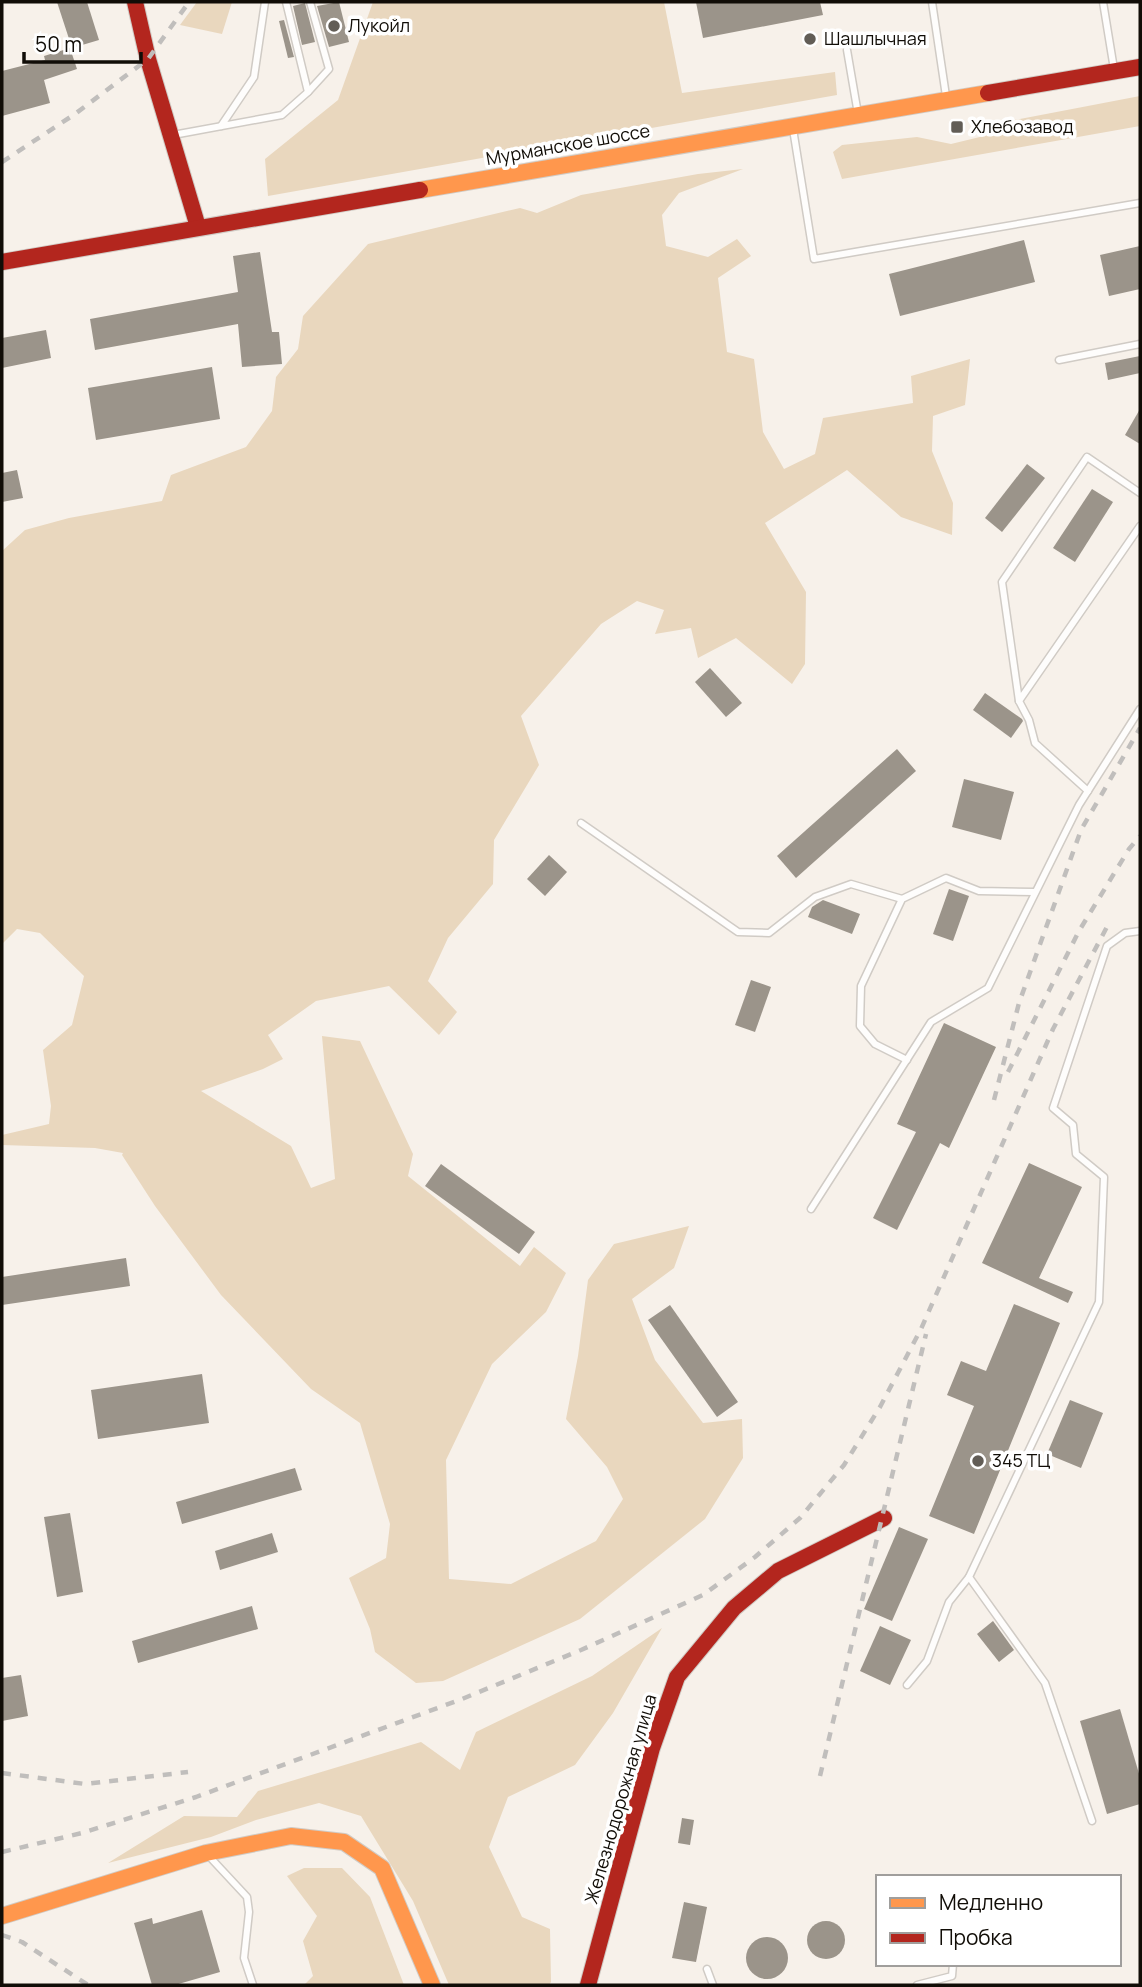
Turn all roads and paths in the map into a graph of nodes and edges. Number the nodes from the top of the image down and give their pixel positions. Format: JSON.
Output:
{"nodes":[{"id":1,"x":135,"y":2,"type":"edge"},
{"id":2,"x":265,"y":2,"type":"edge"},
{"id":3,"x":286,"y":2,"type":"edge"},
{"id":4,"x":310,"y":2,"type":"edge"},
{"id":5,"x":932,"y":2,"type":"edge"},
{"id":6,"x":1103,"y":2,"type":"edge"},
{"id":7,"x":847,"y":50,"type":"dead end"},
{"id":8,"x":1140,"y":67,"type":"edge"},
{"id":9,"x":1115,"y":71,"type":"junction"},
{"id":10,"x":308,"y":92,"type":"junction"},
{"id":11,"x":947,"y":102,"type":"junction"},
{"id":12,"x":858,"y":116,"type":"junction"},
{"id":13,"x":221,"y":126,"type":"junction"},
{"id":14,"x":793,"y":127,"type":"junction"},
{"id":15,"x":171,"y":135,"type":"junction"},
{"id":16,"x":1140,"y":203,"type":"edge"},
{"id":17,"x":198,"y":228,"type":"junction"},
{"id":18,"x":2,"y":262,"type":"edge"},
{"id":19,"x":1140,"y":344,"type":"edge"},
{"id":20,"x":1059,"y":360,"type":"dead end"},
{"id":21,"x":1140,"y":493,"type":"edge"},
{"id":22,"x":1140,"y":526,"type":"edge"},
{"id":23,"x":1019,"y":701,"type":"junction"},
{"id":24,"x":1140,"y":709,"type":"edge"},
{"id":25,"x":1088,"y":792,"type":"junction"},
{"id":26,"x":581,"y":822,"type":"dead end"},
{"id":27,"x":1034,"y":892,"type":"junction"},
{"id":28,"x":902,"y":899,"type":"junction"},
{"id":29,"x":1140,"y":931,"type":"edge"},
{"id":30,"x":906,"y":1060,"type":"junction"},
{"id":31,"x":811,"y":1209,"type":"dead end"},
{"id":32,"x":884,"y":1517,"type":"dead end"},
{"id":33,"x":969,"y":1577,"type":"junction"},
{"id":34,"x":906,"y":1685,"type":"dead end"},
{"id":35,"x":1092,"y":1821,"type":"dead end"},
{"id":36,"x":206,"y":1853,"type":"junction"},
{"id":37,"x":2,"y":1916,"type":"edge"},
{"id":38,"x":953,"y":1966,"type":"edge"},
{"id":39,"x":707,"y":1969,"type":"dead end"},
{"id":40,"x":253,"y":1985,"type":"edge"},
{"id":41,"x":432,"y":1985,"type":"edge"},
{"id":42,"x":588,"y":1985,"type":"edge"},
{"id":43,"x":713,"y":1985,"type":"edge"},
{"id":44,"x":918,"y":1985,"type":"edge"}],
"edges":[{"from":1,"to":15,"type":"street"},
{"from":2,"to":13,"type":"lane"},
{"from":3,"to":10,"type":"lane"},
{"from":4,"to":10,"type":"lane"},
{"from":5,"to":11,"type":"lane"},
{"from":6,"to":9,"type":"lane"},
{"from":7,"to":12,"type":"lane"},
{"from":8,"to":9,"type":"street","name":"Мурманское шоссе"},
{"from":9,"to":11,"type":"street","name":"Мурманское шоссе"},
{"from":10,"to":13,"type":"lane"},
{"from":11,"to":12,"type":"street","name":"Мурманское шоссе"},
{"from":12,"to":14,"type":"street","name":"Мурманское шоссе"},
{"from":13,"to":15,"type":"lane"},
{"from":14,"to":16,"type":"lane"},
{"from":14,"to":17,"type":"street","name":"Мурманское шоссе"},
{"from":15,"to":17,"type":"street"},
{"from":17,"to":18,"type":"street","name":"Мурманское шоссе"},
{"from":19,"to":20,"type":"lane"},
{"from":21,"to":23,"type":"lane"},
{"from":22,"to":23,"type":"lane"},
{"from":23,"to":25,"type":"lane"},
{"from":24,"to":25,"type":"lane"},
{"from":25,"to":27,"type":"lane"},
{"from":26,"to":28,"type":"lane"},
{"from":27,"to":28,"type":"lane"},
{"from":27,"to":30,"type":"lane"},
{"from":28,"to":30,"type":"lane"},
{"from":29,"to":33,"type":"lane"},
{"from":30,"to":31,"type":"lane"},
{"from":32,"to":42,"type":"street","name":"Железнодорожная улица"},
{"from":33,"to":34,"type":"lane"},
{"from":33,"to":35,"type":"lane"},
{"from":36,"to":37,"type":"street"},
{"from":36,"to":40,"type":"lane"},
{"from":36,"to":41,"type":"street"},
{"from":38,"to":44,"type":"lane"},
{"from":39,"to":43,"type":"lane"}]}
